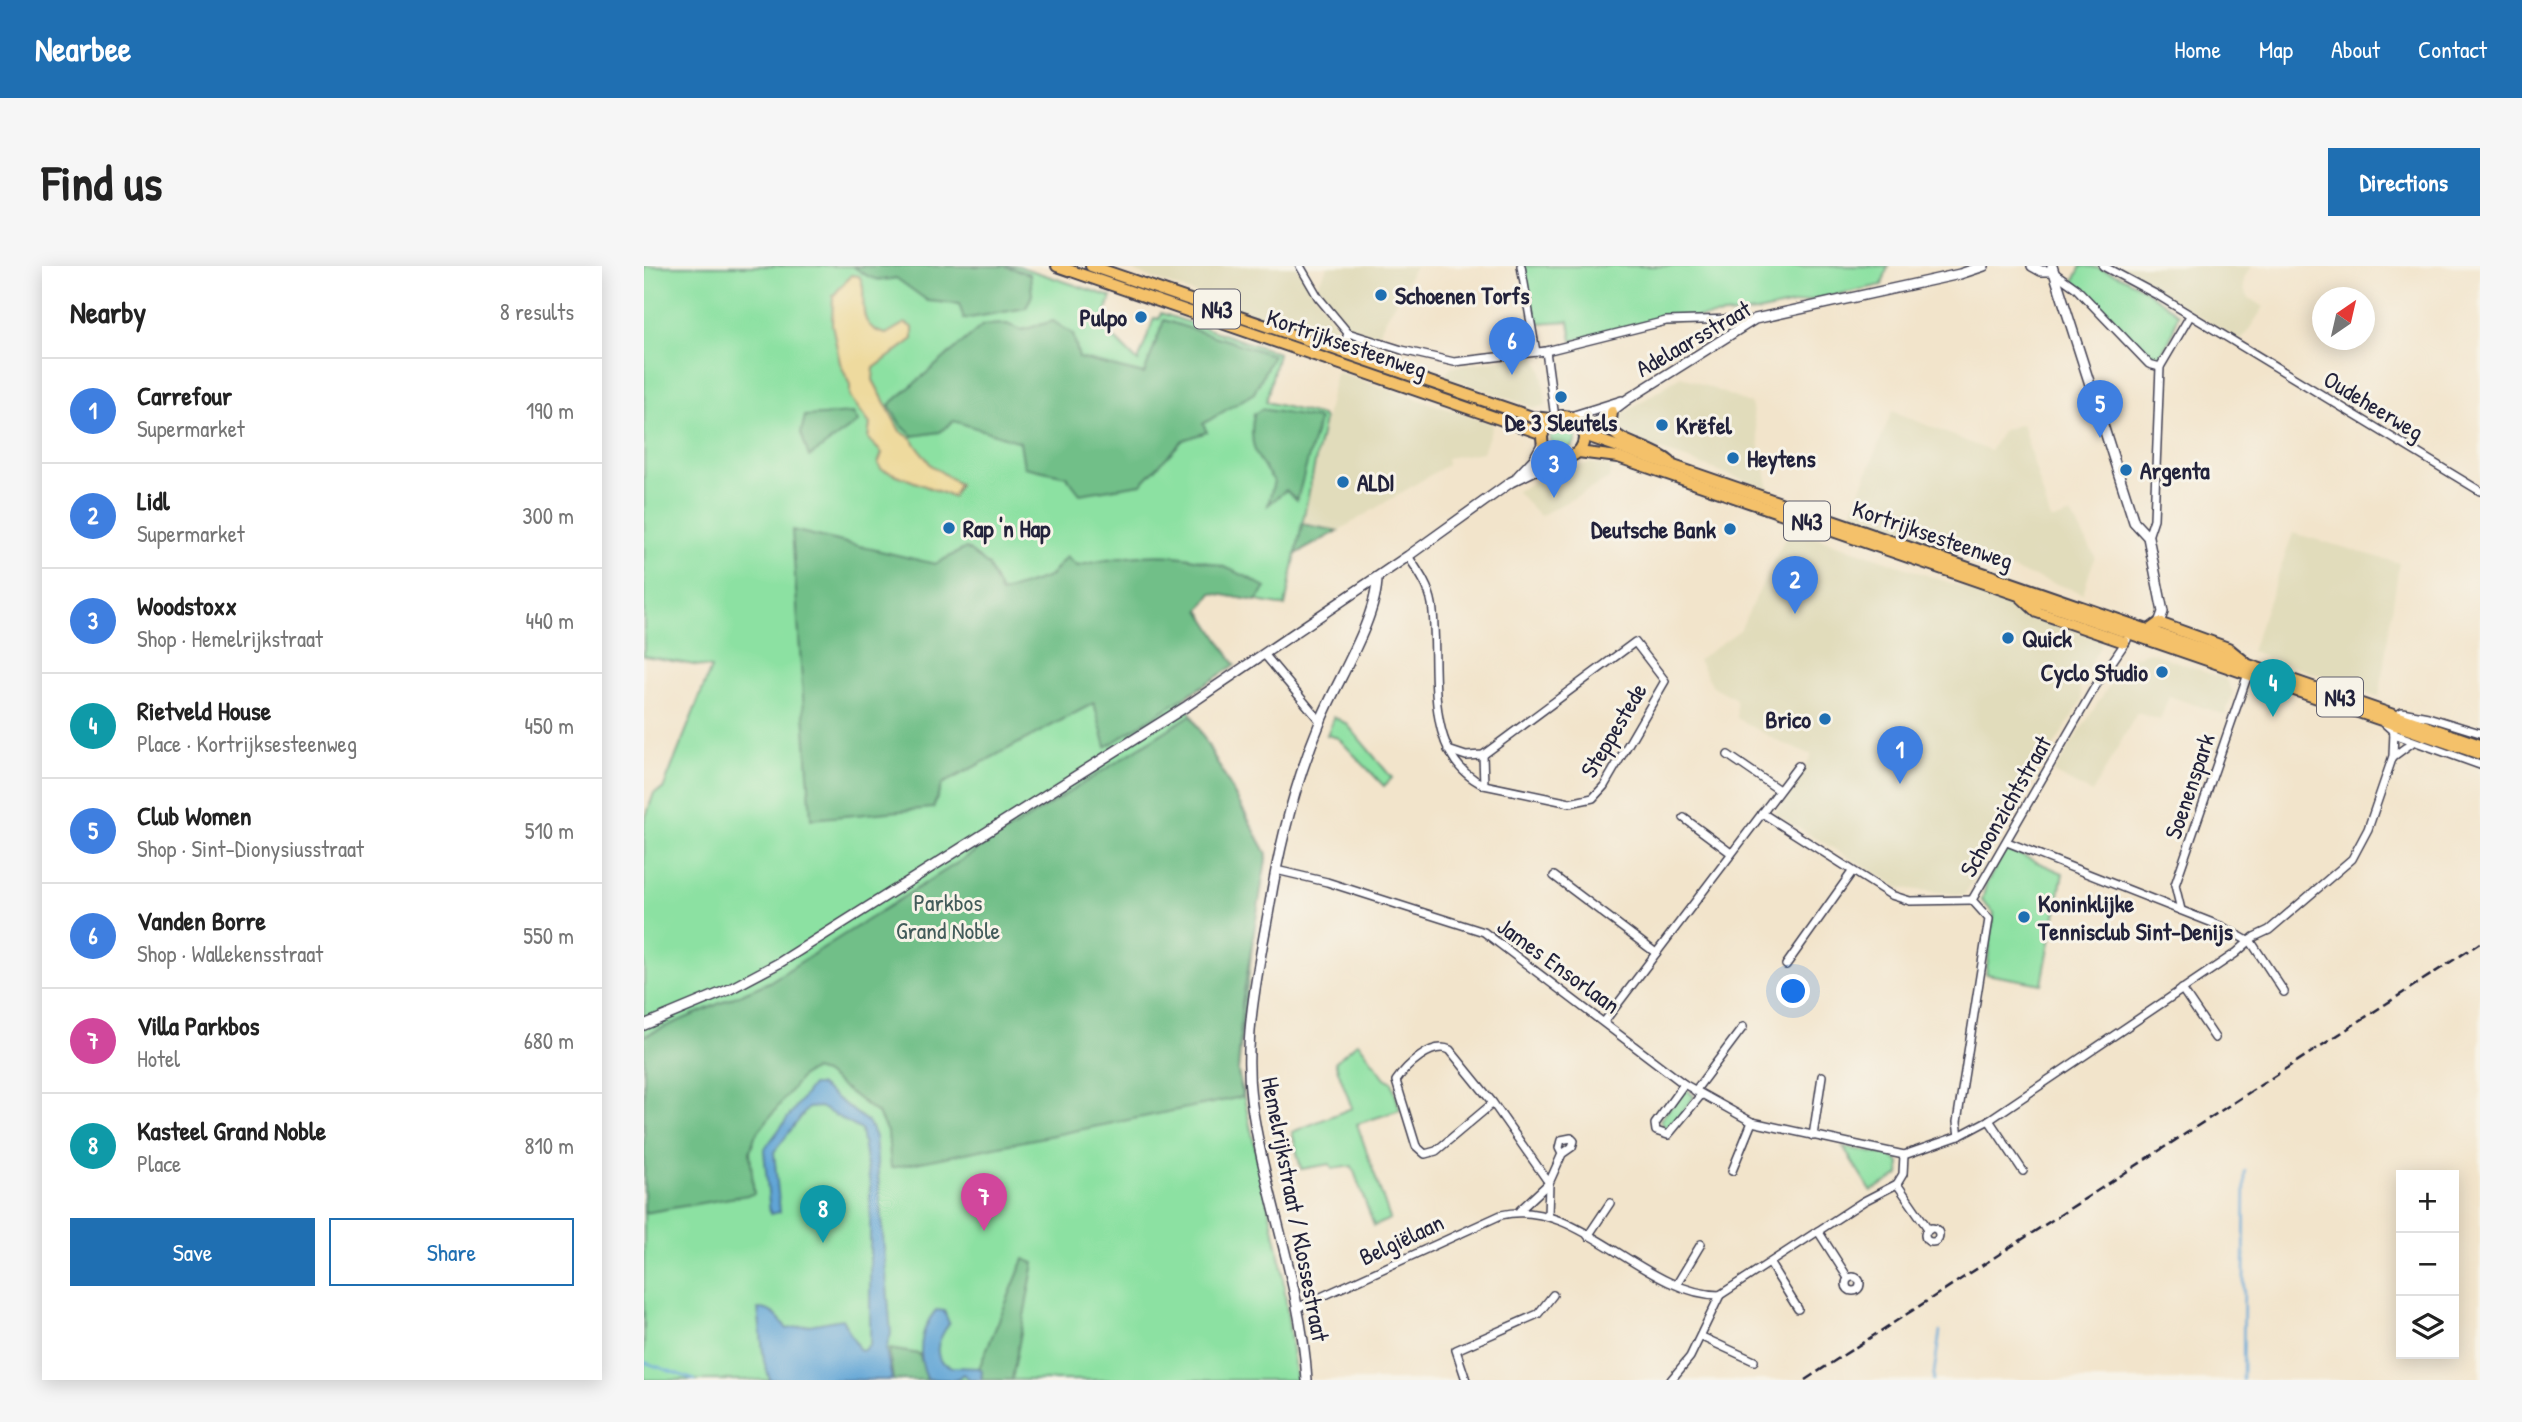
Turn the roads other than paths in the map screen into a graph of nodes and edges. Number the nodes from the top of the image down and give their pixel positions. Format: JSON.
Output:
{"nodes":[{"id":1,"x":1057,"y":266,"type":"edge"},
{"id":2,"x":1091,"y":266,"type":"edge"},
{"id":3,"x":1300,"y":266,"type":"edge"},
{"id":4,"x":1521,"y":266,"type":"edge"},
{"id":5,"x":1984,"y":266,"type":"edge"},
{"id":6,"x":2032,"y":266,"type":"edge"},
{"id":7,"x":2103,"y":266,"type":"edge"},
{"id":8,"x":2052,"y":268,"type":"edge"},
{"id":9,"x":2190,"y":316,"type":"junction"},
{"id":10,"x":1746,"y":324,"type":"junction"},
{"id":11,"x":1348,"y":333,"type":"junction"},
{"id":12,"x":1546,"y":351,"type":"junction"},
{"id":13,"x":1342,"y":352,"type":"junction"},
{"id":14,"x":1536,"y":352,"type":"junction"},
{"id":15,"x":2160,"y":367,"type":"junction"},
{"id":16,"x":1628,"y":399,"type":"junction"},
{"id":17,"x":1612,"y":412,"type":"junction"},
{"id":18,"x":1571,"y":417,"type":"junction"},
{"id":19,"x":1553,"y":418,"type":"junction"},
{"id":20,"x":1584,"y":433,"type":"junction"},
{"id":21,"x":1543,"y":439,"type":"junction"},
{"id":22,"x":1578,"y":452,"type":"junction"},
{"id":23,"x":1560,"y":458,"type":"junction"},
{"id":24,"x":1675,"y":467,"type":"junction"},
{"id":25,"x":1511,"y":482,"type":"junction"},
{"id":26,"x":2480,"y":491,"type":"edge"},
{"id":27,"x":2148,"y":537,"type":"junction"},
{"id":28,"x":1408,"y":556,"type":"junction"},
{"id":29,"x":1377,"y":578,"type":"junction"},
{"id":30,"x":2016,"y":593,"type":"junction"},
{"id":31,"x":2149,"y":630,"type":"junction"},
{"id":32,"x":2124,"y":642,"type":"junction"},
{"id":33,"x":1264,"y":654,"type":"junction"},
{"id":34,"x":2247,"y":669,"type":"junction"},
{"id":35,"x":2399,"y":714,"type":"junction"},
{"id":36,"x":2377,"y":718,"type":"junction"},
{"id":37,"x":1321,"y":722,"type":"junction"},
{"id":38,"x":2480,"y":733,"type":"edge"},
{"id":39,"x":2394,"y":734,"type":"junction"},
{"id":40,"x":2413,"y":742,"type":"junction"},
{"id":41,"x":2480,"y":745,"type":"edge"},
{"id":42,"x":1448,"y":750,"type":"junction"},
{"id":43,"x":2480,"y":754,"type":"edge"},
{"id":44,"x":1483,"y":755,"type":"junction"},
{"id":45,"x":1728,"y":755,"type":"dead end"},
{"id":46,"x":2393,"y":756,"type":"junction"},
{"id":47,"x":2480,"y":765,"type":"edge"},
{"id":48,"x":1798,"y":766,"type":"dead end"},
{"id":49,"x":1484,"y":785,"type":"junction"},
{"id":50,"x":1779,"y":790,"type":"junction"},
{"id":51,"x":1762,"y":813,"type":"junction"},
{"id":52,"x":1684,"y":818,"type":"dead end"},
{"id":53,"x":2007,"y":842,"type":"junction"},
{"id":54,"x":1731,"y":853,"type":"junction"},
{"id":55,"x":1276,"y":870,"type":"junction"},
{"id":56,"x":1852,"y":872,"type":"junction"},
{"id":57,"x":1554,"y":876,"type":"dead end"},
{"id":58,"x":1972,"y":900,"type":"junction"},
{"id":59,"x":2182,"y":911,"type":"junction"},
{"id":60,"x":2246,"y":942,"type":"junction"},
{"id":61,"x":1656,"y":953,"type":"junction"},
{"id":62,"x":1786,"y":965,"type":"dead end"},
{"id":63,"x":2182,"y":989,"type":"junction"},
{"id":64,"x":2284,"y":992,"type":"dead end"},
{"id":65,"x":1604,"y":1021,"type":"junction"},
{"id":66,"x":644,"y":1025,"type":"edge"},
{"id":67,"x":1743,"y":1027,"type":"dead end"},
{"id":68,"x":2215,"y":1038,"type":"dead end"},
{"id":69,"x":1822,"y":1076,"type":"dead end"},
{"id":70,"x":1684,"y":1084,"type":"junction"},
{"id":71,"x":1698,"y":1093,"type":"junction"},
{"id":72,"x":1493,"y":1103,"type":"junction"},
{"id":73,"x":1989,"y":1120,"type":"junction"},
{"id":74,"x":1752,"y":1122,"type":"junction"},
{"id":75,"x":1813,"y":1136,"type":"junction"},
{"id":76,"x":1959,"y":1136,"type":"junction"},
{"id":77,"x":1562,"y":1154,"type":"dead end"},
{"id":78,"x":1901,"y":1154,"type":"junction"},
{"id":79,"x":1732,"y":1171,"type":"dead end"},
{"id":80,"x":2023,"y":1171,"type":"dead end"},
{"id":81,"x":1549,"y":1183,"type":"junction"},
{"id":82,"x":1897,"y":1184,"type":"junction"},
{"id":83,"x":1610,"y":1203,"type":"dead end"},
{"id":84,"x":1520,"y":1210,"type":"junction"},
{"id":85,"x":1548,"y":1216,"type":"junction"},
{"id":86,"x":1928,"y":1230,"type":"dead end"},
{"id":87,"x":1818,"y":1231,"type":"junction"},
{"id":88,"x":1588,"y":1237,"type":"junction"},
{"id":89,"x":1701,"y":1244,"type":"dead end"},
{"id":90,"x":1770,"y":1264,"type":"junction"},
{"id":91,"x":1848,"y":1278,"type":"dead end"},
{"id":92,"x":1677,"y":1284,"type":"junction"},
{"id":93,"x":1553,"y":1294,"type":"dead end"},
{"id":94,"x":1720,"y":1295,"type":"junction"},
{"id":95,"x":1299,"y":1307,"type":"junction"},
{"id":96,"x":1798,"y":1309,"type":"dead end"},
{"id":97,"x":1702,"y":1337,"type":"junction"},
{"id":98,"x":1754,"y":1361,"type":"dead end"},
{"id":99,"x":1307,"y":1380,"type":"edge"},
{"id":100,"x":1466,"y":1380,"type":"edge"},
{"id":101,"x":1671,"y":1380,"type":"edge"}],
"edges":[{"from":1,"to":21,"type":"main road","name":"Kortrijksesteenweg","number":"N43"},
{"from":2,"to":13,"type":"main road","name":"Kortrijksesteenweg","number":"N43"},
{"from":3,"to":11,"type":"street"},
{"from":4,"to":14,"type":"street"},
{"from":5,"to":10,"type":"street","name":"Adelaarsstraat"},
{"from":6,"to":8,"type":"street"},
{"from":7,"to":9,"type":"street","name":"Oudeheerweg"},
{"from":8,"to":15,"type":"street"},
{"from":8,"to":27,"type":"street"},
{"from":9,"to":15,"type":"street"},
{"from":9,"to":26,"type":"street","name":"Oudeheerweg"},
{"from":10,"to":12,"type":"street"},
{"from":10,"to":16,"type":"street","name":"Adelaarsstraat"},
{"from":11,"to":13,"type":"street"},
{"from":11,"to":14,"type":"street"},
{"from":12,"to":14,"type":"street"},
{"from":12,"to":19,"type":"street"},
{"from":13,"to":19,"type":"main road","name":"Kortrijksesteenweg","number":"N43"},
{"from":15,"to":27,"type":"street"},
{"from":16,"to":17,"type":"street","name":"Adelaarsstraat"},
{"from":16,"to":18,"type":"street","name":"Adelaarsstraat"},
{"from":17,"to":20,"type":"street","name":"Adelaarsstraat"},
{"from":17,"to":24,"type":"main road","number":"N43"},
{"from":18,"to":19,"type":"main road","number":"N43"},
{"from":18,"to":20,"type":"main road","number":"N43"},
{"from":19,"to":21,"type":"main road"},
{"from":20,"to":22,"type":"main road"},
{"from":20,"to":24,"type":"main road","name":"Kortrijksesteenweg","number":"N43"},
{"from":21,"to":23,"type":"main road","number":"N43"},
{"from":21,"to":25,"type":"street"},
{"from":22,"to":23,"type":"main road","number":"N43"},
{"from":22,"to":30,"type":"main road","name":"Kortrijksesteenweg","number":"N43"},
{"from":23,"to":25,"type":"street"},
{"from":24,"to":31,"type":"main road","name":"Kortrijksesteenweg","number":"N43"},
{"from":25,"to":28,"type":"street"},
{"from":27,"to":31,"type":"street"},
{"from":28,"to":29,"type":"street"},
{"from":28,"to":42,"type":"street","name":"Steppestede"},
{"from":29,"to":33,"type":"street"},
{"from":29,"to":37,"type":"street","name":"Hemelrijkstraat / Klossestraat"},
{"from":30,"to":31,"type":"main road","name":"Kortrijksesteenweg","number":"N43"},
{"from":30,"to":32,"type":"main road","number":"N43"},
{"from":31,"to":32,"type":"street"},
{"from":31,"to":34,"type":"main road","name":"Kortrijksesteenweg","number":"N43"},
{"from":31,"to":34,"type":"main road","name":"Kortrijksesteenweg","number":"N43"},
{"from":32,"to":53,"type":"street","name":"Schoonzichtstraat"},
{"from":33,"to":37,"type":"street"},
{"from":33,"to":66,"type":"street"},
{"from":34,"to":35,"type":"main road","name":"Kortrijksesteenweg","number":"N43"},
{"from":34,"to":36,"type":"main road","name":"Kortrijksesteenweg","number":"N43"},
{"from":34,"to":59,"type":"street","name":"Soenenspark"},
{"from":35,"to":38,"type":"street","name":"Kortrijksesteenweg"},
{"from":35,"to":41,"type":"main road","name":"Kortrijksesteenweg","number":"N43"},
{"from":36,"to":39,"type":"street"},
{"from":36,"to":43,"type":"main road","name":"Kortrijksesteenweg","number":"N43"},
{"from":37,"to":55,"type":"street","name":"Hemelrijkstraat / Klossestraat"},
{"from":39,"to":40,"type":"street"},
{"from":39,"to":46,"type":"street"},
{"from":40,"to":46,"type":"street"},
{"from":40,"to":47,"type":"street"},
{"from":42,"to":44,"type":"street"},
{"from":42,"to":49,"type":"street","name":"Steppestede"},
{"from":44,"to":49,"type":"street"},
{"from":44,"to":49,"type":"street","name":"Steppestede"},
{"from":45,"to":50,"type":"street"},
{"from":46,"to":60,"type":"street"},
{"from":48,"to":50,"type":"street"},
{"from":50,"to":51,"type":"street"},
{"from":51,"to":54,"type":"street"},
{"from":51,"to":56,"type":"street"},
{"from":52,"to":54,"type":"street"},
{"from":53,"to":58,"type":"street","name":"Schoonzichtstraat"},
{"from":53,"to":59,"type":"street"},
{"from":54,"to":61,"type":"street"},
{"from":55,"to":65,"type":"street","name":"James Ensorlaan"},
{"from":55,"to":95,"type":"street","name":"Hemelrijkstraat / Klossestraat"},
{"from":56,"to":58,"type":"street"},
{"from":56,"to":62,"type":"street"},
{"from":57,"to":61,"type":"street"},
{"from":58,"to":76,"type":"street","name":"Schoonzichtstraat"},
{"from":59,"to":60,"type":"street"},
{"from":60,"to":63,"type":"street"},
{"from":60,"to":64,"type":"street"},
{"from":61,"to":65,"type":"street"},
{"from":63,"to":68,"type":"street"},
{"from":63,"to":73,"type":"street"},
{"from":65,"to":70,"type":"street","name":"James Ensorlaan"},
{"from":67,"to":71,"type":"street"},
{"from":69,"to":75,"type":"street"},
{"from":70,"to":71,"type":"street","name":"James Ensorlaan"},
{"from":70,"to":71,"type":"street"},
{"from":71,"to":74,"type":"street","name":"James Ensorlaan"},
{"from":72,"to":72,"type":"street"},
{"from":72,"to":81,"type":"street"},
{"from":73,"to":76,"type":"street"},
{"from":73,"to":80,"type":"street"},
{"from":74,"to":75,"type":"street","name":"James Ensorlaan"},
{"from":74,"to":79,"type":"street"},
{"from":75,"to":78,"type":"street","name":"James Ensorlaan"},
{"from":76,"to":78,"type":"street"},
{"from":77,"to":81,"type":"street","name":"Belgiëlaan"},
{"from":78,"to":82,"type":"street"},
{"from":81,"to":84,"type":"street","name":"Belgiëlaan"},
{"from":81,"to":85,"type":"street","name":"Belgiëlaan"},
{"from":82,"to":86,"type":"street"},
{"from":82,"to":87,"type":"street"},
{"from":83,"to":88,"type":"street"},
{"from":84,"to":85,"type":"street"},
{"from":84,"to":95,"type":"street","name":"Belgiëlaan"},
{"from":85,"to":88,"type":"street"},
{"from":87,"to":90,"type":"street"},
{"from":87,"to":91,"type":"street"},
{"from":88,"to":92,"type":"street"},
{"from":89,"to":92,"type":"street"},
{"from":90,"to":94,"type":"street"},
{"from":90,"to":96,"type":"street"},
{"from":92,"to":94,"type":"street"},
{"from":93,"to":100,"type":"street"},
{"from":94,"to":97,"type":"street"},
{"from":95,"to":99,"type":"street","name":"Hemelrijkstraat / Klossestraat"},
{"from":97,"to":98,"type":"street"},
{"from":97,"to":101,"type":"street"}]}
